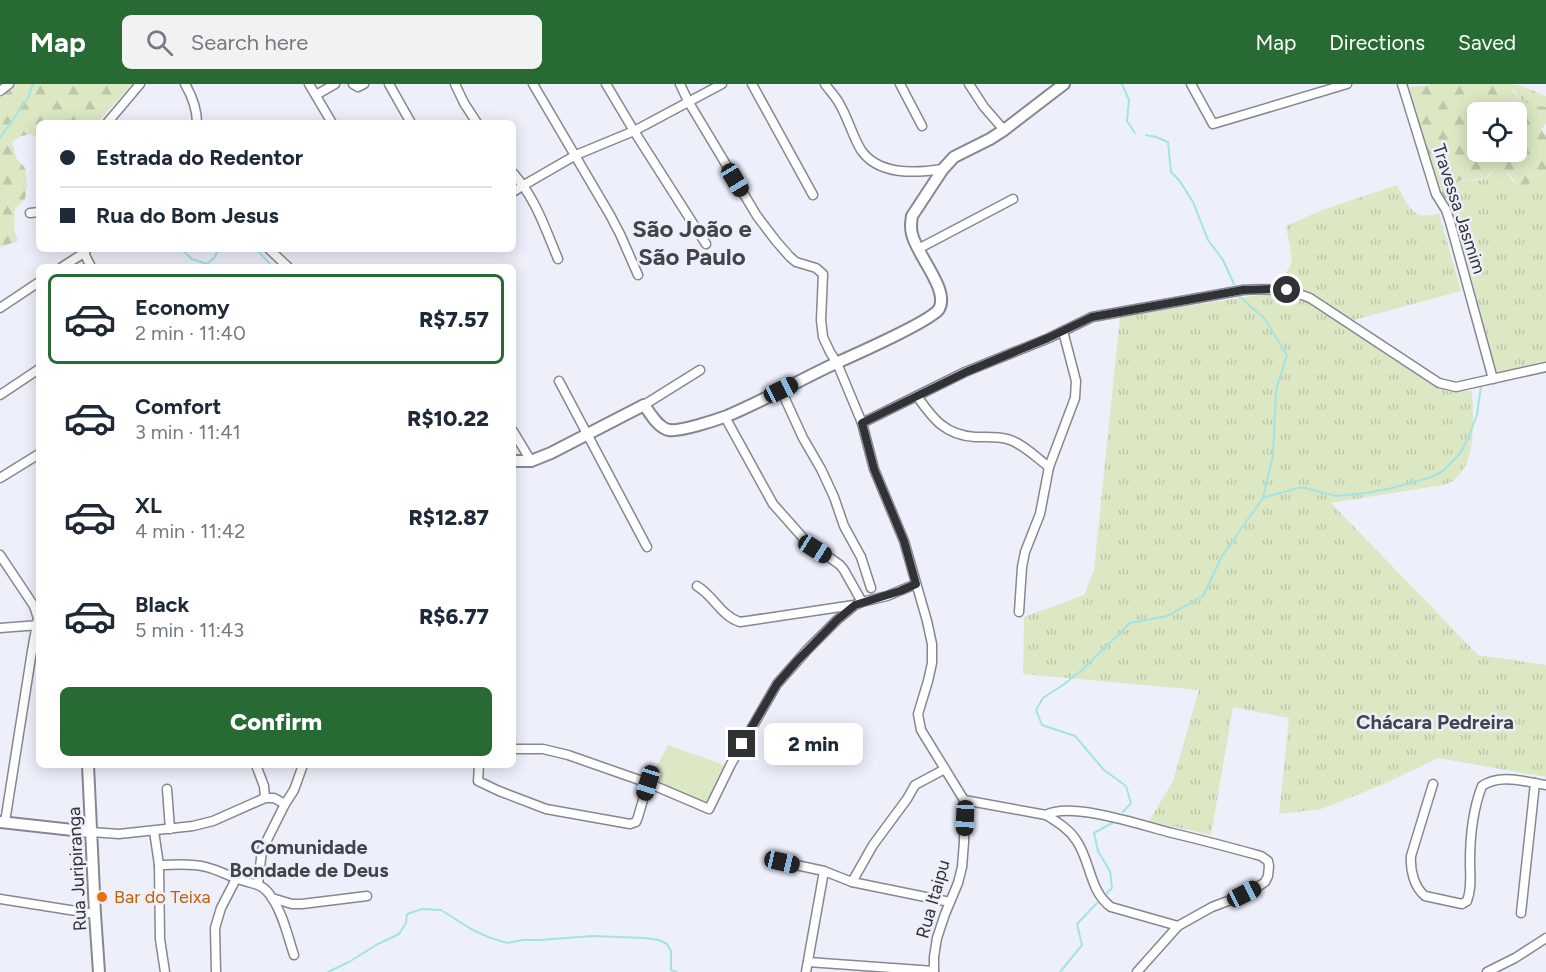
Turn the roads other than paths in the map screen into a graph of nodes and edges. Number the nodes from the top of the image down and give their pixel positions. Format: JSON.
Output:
{"nodes":[{"id":1,"x":9,"y":84,"type":"edge"},
{"id":2,"x":140,"y":84,"type":"edge"},
{"id":3,"x":185,"y":84,"type":"edge"},
{"id":4,"x":309,"y":84,"type":"edge"},
{"id":5,"x":335,"y":84,"type":"edge"},
{"id":6,"x":353,"y":84,"type":"edge"},
{"id":7,"x":364,"y":84,"type":"edge"},
{"id":8,"x":389,"y":84,"type":"edge"},
{"id":9,"x":456,"y":84,"type":"edge"},
{"id":10,"x":533,"y":84,"type":"edge"},
{"id":11,"x":606,"y":84,"type":"edge"},
{"id":12,"x":680,"y":84,"type":"edge"},
{"id":13,"x":722,"y":84,"type":"edge"},
{"id":14,"x":752,"y":84,"type":"edge"},
{"id":15,"x":825,"y":84,"type":"edge"},
{"id":16,"x":900,"y":84,"type":"edge"},
{"id":17,"x":969,"y":84,"type":"edge"},
{"id":18,"x":1064,"y":84,"type":"edge"},
{"id":19,"x":1191,"y":84,"type":"edge"},
{"id":20,"x":1347,"y":84,"type":"edge"},
{"id":21,"x":1402,"y":84,"type":"edge"},
{"id":22,"x":0,"y":91,"type":"edge"},
{"id":23,"x":316,"y":95,"type":"junction"},
{"id":24,"x":688,"y":101,"type":"junction"},
{"id":25,"x":110,"y":120,"type":"edge"},
{"id":26,"x":197,"y":120,"type":"edge"},
{"id":27,"x":330,"y":120,"type":"edge"},
{"id":28,"x":409,"y":120,"type":"edge"},
{"id":29,"x":475,"y":120,"type":"edge"},
{"id":30,"x":922,"y":126,"type":"dead end"},
{"id":31,"x":1004,"y":130,"type":"junction"},
{"id":32,"x":634,"y":131,"type":"junction"},
{"id":33,"x":576,"y":155,"type":"junction"},
{"id":34,"x":943,"y":169,"type":"junction"},
{"id":35,"x":516,"y":176,"type":"edge"},
{"id":36,"x":524,"y":185,"type":"junction"},
{"id":37,"x":516,"y":190,"type":"edge"},
{"id":38,"x":813,"y":195,"type":"dead end"},
{"id":39,"x":1013,"y":199,"type":"dead end"},
{"id":40,"x":706,"y":244,"type":"dead end"},
{"id":41,"x":918,"y":249,"type":"junction"},
{"id":42,"x":84,"y":252,"type":"edge"},
{"id":43,"x":272,"y":252,"type":"edge"},
{"id":44,"x":558,"y":259,"type":"dead end"},
{"id":45,"x":66,"y":264,"type":"edge"},
{"id":46,"x":285,"y":264,"type":"edge"},
{"id":47,"x":638,"y":275,"type":"dead end"},
{"id":48,"x":36,"y":284,"type":"edge"},
{"id":49,"x":0,"y":308,"type":"edge"},
{"id":50,"x":1063,"y":331,"type":"junction"},
{"id":51,"x":837,"y":363,"type":"junction"},
{"id":52,"x":1546,"y":367,"type":"edge"},
{"id":53,"x":700,"y":370,"type":"dead end"},
{"id":54,"x":36,"y":374,"type":"edge"},
{"id":55,"x":1493,"y":379,"type":"junction"},
{"id":56,"x":560,"y":381,"type":"dead end"},
{"id":57,"x":781,"y":390,"type":"junction"},
{"id":58,"x":4,"y":392,"type":"edge"},
{"id":59,"x":917,"y":396,"type":"junction"},
{"id":60,"x":644,"y":405,"type":"junction"},
{"id":61,"x":725,"y":417,"type":"junction"},
{"id":62,"x":862,"y":423,"type":"junction"},
{"id":63,"x":588,"y":435,"type":"junction"},
{"id":64,"x":516,"y":436,"type":"edge"},
{"id":65,"x":36,"y":456,"type":"edge"},
{"id":66,"x":516,"y":461,"type":"edge"},
{"id":67,"x":531,"y":461,"type":"junction"},
{"id":68,"x":1049,"y":467,"type":"junction"},
{"id":69,"x":0,"y":478,"type":"edge"},
{"id":70,"x":647,"y":547,"type":"dead end"},
{"id":71,"x":0,"y":555,"type":"edge"},
{"id":72,"x":916,"y":584,"type":"junction"},
{"id":73,"x":697,"y":586,"type":"dead end"},
{"id":74,"x":871,"y":588,"type":"dead end"},
{"id":75,"x":858,"y":604,"type":"junction"},
{"id":76,"x":36,"y":612,"type":"edge"},
{"id":77,"x":1019,"y":612,"type":"dead end"},
{"id":78,"x":36,"y":625,"type":"edge"},
{"id":79,"x":0,"y":628,"type":"edge"},
{"id":80,"x":36,"y":634,"type":"edge"},
{"id":81,"x":516,"y":749,"type":"edge"},
{"id":82,"x":88,"y":768,"type":"edge"},
{"id":83,"x":257,"y":768,"type":"edge"},
{"id":84,"x":302,"y":768,"type":"edge"},
{"id":85,"x":479,"y":768,"type":"edge"},
{"id":86,"x":945,"y":769,"type":"junction"},
{"id":87,"x":648,"y":783,"type":"junction"},
{"id":88,"x":1534,"y":783,"type":"junction"},
{"id":89,"x":1433,"y":784,"type":"dead end"},
{"id":90,"x":1546,"y":785,"type":"edge"},
{"id":91,"x":167,"y":789,"type":"dead end"},
{"id":92,"x":265,"y":798,"type":"junction"},
{"id":93,"x":964,"y":800,"type":"junction"},
{"id":94,"x":285,"y":804,"type":"junction"},
{"id":95,"x":1046,"y":815,"type":"junction"},
{"id":96,"x":3,"y":822,"type":"edge"},
{"id":97,"x":170,"y":829,"type":"junction"},
{"id":98,"x":154,"y":831,"type":"junction"},
{"id":99,"x":91,"y":832,"type":"junction"},
{"id":100,"x":782,"y":862,"type":"dead end"},
{"id":101,"x":159,"y":865,"type":"junction"},
{"id":102,"x":824,"y":871,"type":"junction"},
{"id":103,"x":236,"y":879,"type":"junction"},
{"id":104,"x":852,"y":882,"type":"junction"},
{"id":105,"x":258,"y":884,"type":"junction"},
{"id":106,"x":366,"y":896,"type":"dead end"},
{"id":107,"x":272,"y":898,"type":"junction"},
{"id":108,"x":0,"y":899,"type":"edge"},
{"id":109,"x":950,"y":902,"type":"junction"},
{"id":110,"x":1521,"y":913,"type":"dead end"},
{"id":111,"x":95,"y":914,"type":"junction"},
{"id":112,"x":1178,"y":926,"type":"junction"},
{"id":113,"x":1546,"y":938,"type":"edge"},
{"id":114,"x":294,"y":955,"type":"dead end"},
{"id":115,"x":808,"y":962,"type":"junction"},
{"id":116,"x":99,"y":972,"type":"edge"},
{"id":117,"x":165,"y":972,"type":"edge"},
{"id":118,"x":216,"y":972,"type":"edge"},
{"id":119,"x":806,"y":972,"type":"edge"},
{"id":120,"x":934,"y":972,"type":"edge"},
{"id":121,"x":1137,"y":972,"type":"edge"},
{"id":122,"x":1488,"y":972,"type":"edge"}],
"edges":[{"from":1,"to":22,"type":"street"},
{"from":2,"to":25,"type":"street"},
{"from":3,"to":26,"type":"street"},
{"from":4,"to":23,"type":"street"},
{"from":5,"to":23,"type":"street"},
{"from":6,"to":7,"type":"street"},
{"from":8,"to":28,"type":"street"},
{"from":9,"to":29,"type":"street"},
{"from":10,"to":33,"type":"street"},
{"from":11,"to":32,"type":"street"},
{"from":12,"to":24,"type":"street"},
{"from":13,"to":24,"type":"street"},
{"from":14,"to":38,"type":"street"},
{"from":15,"to":34,"type":"street"},
{"from":16,"to":30,"type":"street"},
{"from":17,"to":31,"type":"street"},
{"from":18,"to":31,"type":"street"},
{"from":19,"to":20,"type":"street"},
{"from":21,"to":55,"type":"street","name":"Travessa Jasmim"},
{"from":23,"to":27,"type":"street"},
{"from":24,"to":32,"type":"street"},
{"from":24,"to":51,"type":"street"},
{"from":31,"to":34,"type":"street"},
{"from":32,"to":33,"type":"street"},
{"from":32,"to":40,"type":"street"},
{"from":33,"to":36,"type":"street"},
{"from":33,"to":47,"type":"street"},
{"from":34,"to":41,"type":"street"},
{"from":35,"to":36,"type":"street"},
{"from":36,"to":37,"type":"street"},
{"from":36,"to":44,"type":"street"},
{"from":39,"to":41,"type":"street"},
{"from":41,"to":51,"type":"street"},
{"from":42,"to":45,"type":"street"},
{"from":43,"to":46,"type":"street"},
{"from":48,"to":49,"type":"street"},
{"from":50,"to":55,"type":"street"},
{"from":50,"to":59,"type":"street"},
{"from":50,"to":68,"type":"street"},
{"from":51,"to":57,"type":"street"},
{"from":51,"to":62,"type":"street"},
{"from":52,"to":55,"type":"street"},
{"from":53,"to":60,"type":"street"},
{"from":54,"to":58,"type":"street"},
{"from":56,"to":63,"type":"street"},
{"from":57,"to":61,"type":"street"},
{"from":57,"to":74,"type":"street"},
{"from":59,"to":62,"type":"street"},
{"from":59,"to":68,"type":"street"},
{"from":60,"to":61,"type":"street"},
{"from":60,"to":63,"type":"street"},
{"from":61,"to":75,"type":"street"},
{"from":62,"to":72,"type":"street"},
{"from":63,"to":67,"type":"street"},
{"from":63,"to":70,"type":"street"},
{"from":64,"to":67,"type":"street"},
{"from":65,"to":69,"type":"street"},
{"from":66,"to":67,"type":"street"},
{"from":68,"to":77,"type":"street"},
{"from":71,"to":76,"type":"street"},
{"from":72,"to":75,"type":"street"},
{"from":72,"to":86,"type":"street"},
{"from":73,"to":75,"type":"street"},
{"from":75,"to":87,"type":"street"},
{"from":78,"to":79,"type":"street"},
{"from":80,"to":96,"type":"street"},
{"from":81,"to":87,"type":"street"},
{"from":82,"to":99,"type":"street","name":"Rua Juripiranga"},
{"from":83,"to":92,"type":"street"},
{"from":84,"to":94,"type":"street"},
{"from":85,"to":87,"type":"street"},
{"from":86,"to":93,"type":"street"},
{"from":86,"to":104,"type":"street"},
{"from":88,"to":89,"type":"street"},
{"from":88,"to":90,"type":"street"},
{"from":88,"to":110,"type":"street"},
{"from":91,"to":97,"type":"street"},
{"from":92,"to":94,"type":"street"},
{"from":92,"to":97,"type":"street"},
{"from":93,"to":95,"type":"street"},
{"from":93,"to":109,"type":"street","name":"Rua Itaipu"},
{"from":94,"to":105,"type":"street"},
{"from":95,"to":112,"type":"street"},
{"from":95,"to":112,"type":"street"},
{"from":96,"to":99,"type":"street"},
{"from":97,"to":98,"type":"street"},
{"from":98,"to":99,"type":"street"},
{"from":98,"to":101,"type":"street"},
{"from":99,"to":111,"type":"street","name":"Rua Juripiranga"},
{"from":100,"to":102,"type":"street"},
{"from":101,"to":103,"type":"street"},
{"from":101,"to":117,"type":"street"},
{"from":102,"to":104,"type":"street"},
{"from":102,"to":115,"type":"street"},
{"from":103,"to":105,"type":"street"},
{"from":103,"to":118,"type":"street"},
{"from":104,"to":109,"type":"street"},
{"from":105,"to":107,"type":"street"},
{"from":106,"to":107,"type":"street"},
{"from":107,"to":114,"type":"street"},
{"from":108,"to":111,"type":"street"},
{"from":109,"to":120,"type":"street","name":"Rua Itaipu"},
{"from":111,"to":116,"type":"street","name":"Rua Juripiranga"},
{"from":112,"to":121,"type":"street"},
{"from":113,"to":122,"type":"street"},
{"from":115,"to":119,"type":"street"},
{"from":115,"to":120,"type":"street"}]}
